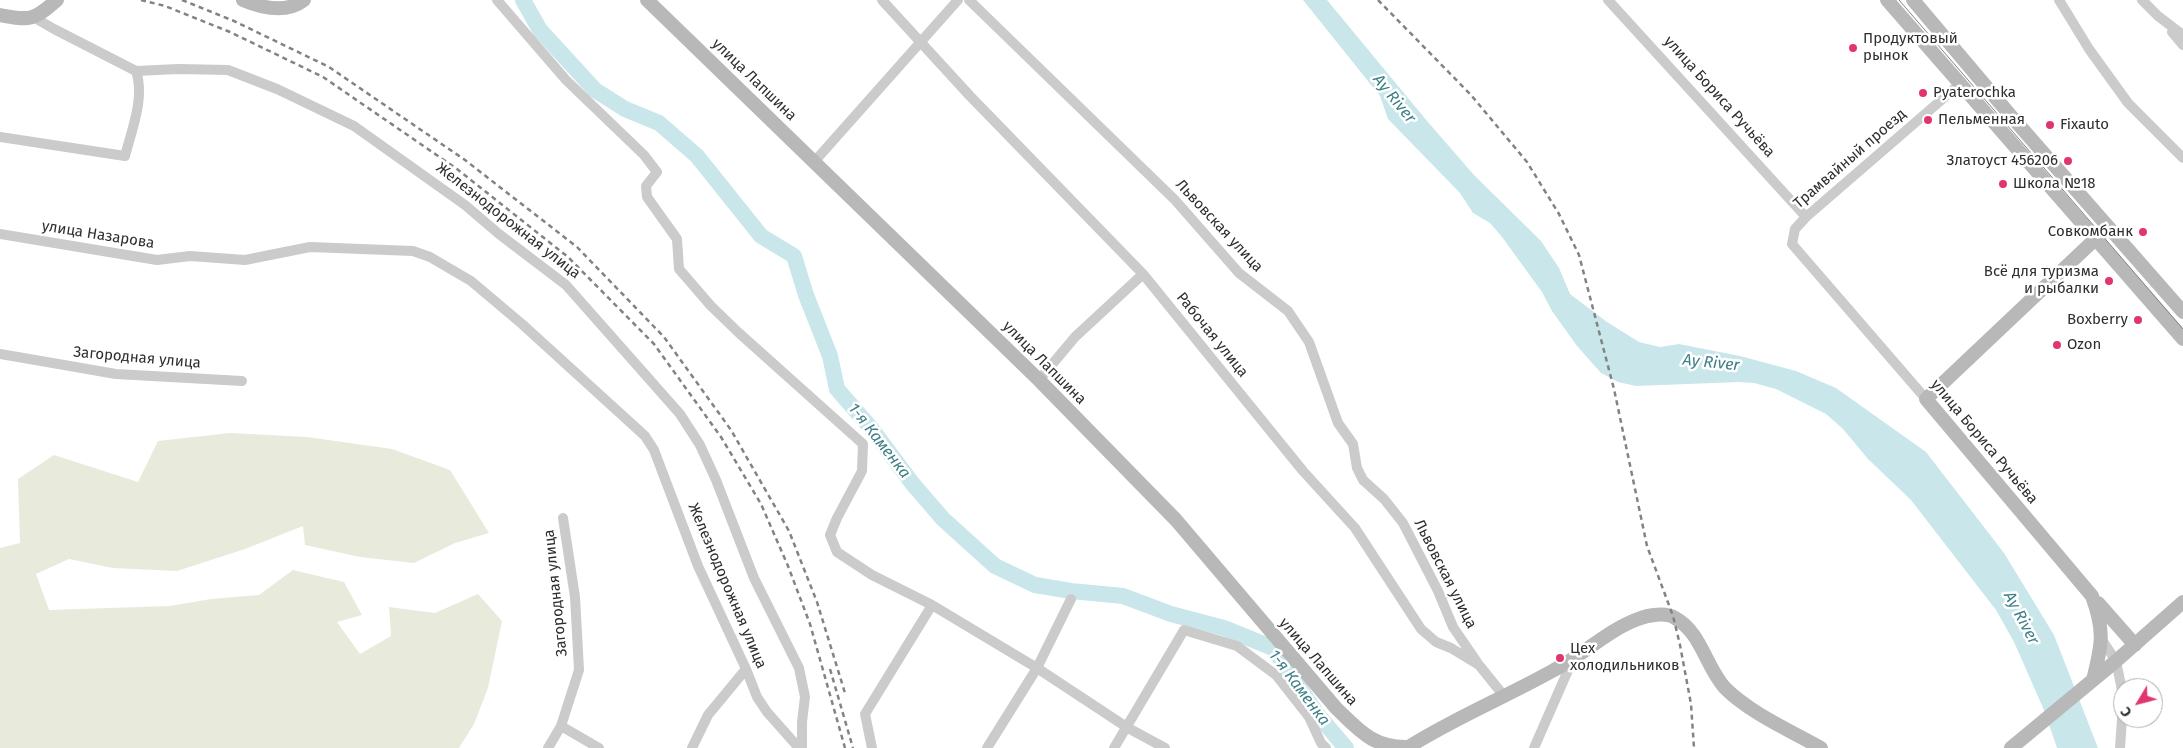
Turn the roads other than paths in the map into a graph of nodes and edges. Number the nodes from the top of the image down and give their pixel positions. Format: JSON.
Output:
{"nodes":[{"id":1,"x":57,"y":0,"type":"edge"},
{"id":2,"x":243,"y":0,"type":"edge"},
{"id":3,"x":304,"y":0,"type":"edge"},
{"id":4,"x":497,"y":0,"type":"edge"},
{"id":5,"x":648,"y":0,"type":"edge"},
{"id":6,"x":882,"y":0,"type":"edge"},
{"id":7,"x":958,"y":0,"type":"edge"},
{"id":8,"x":969,"y":0,"type":"edge"},
{"id":9,"x":1608,"y":0,"type":"edge"},
{"id":10,"x":1887,"y":0,"type":"edge"},
{"id":11,"x":1913,"y":0,"type":"edge"},
{"id":12,"x":2059,"y":0,"type":"edge"},
{"id":13,"x":2142,"y":0,"type":"edge"},
{"id":14,"x":0,"y":16,"type":"edge"},
{"id":15,"x":2158,"y":16,"type":"junction"},
{"id":16,"x":35,"y":18,"type":"junction"},
{"id":17,"x":2183,"y":35,"type":"edge"},
{"id":18,"x":920,"y":41,"type":"junction"},
{"id":19,"x":2183,"y":44,"type":"edge"},
{"id":20,"x":136,"y":71,"type":"junction"},
{"id":21,"x":1960,"y":83,"type":"junction"},
{"id":22,"x":0,"y":137,"type":"edge"},
{"id":23,"x":2183,"y":158,"type":"edge"},
{"id":24,"x":814,"y":162,"type":"junction"},
{"id":25,"x":1806,"y":217,"type":"junction"},
{"id":26,"x":2108,"y":227,"type":"junction"},
{"id":27,"x":0,"y":234,"type":"edge"},
{"id":28,"x":2097,"y":239,"type":"junction"},
{"id":29,"x":1792,"y":244,"type":"joint"},
{"id":30,"x":430,"y":257,"type":"joint"},
{"id":31,"x":1142,"y":274,"type":"junction"},
{"id":32,"x":2183,"y":312,"type":"edge"},
{"id":33,"x":2183,"y":339,"type":"edge"},
{"id":34,"x":0,"y":354,"type":"edge"},
{"id":35,"x":1039,"y":380,"type":"junction"},
{"id":36,"x":242,"y":381,"type":"dead end"},
{"id":37,"x":1926,"y":399,"type":"junction"},
{"id":38,"x":564,"y":518,"type":"dead end"},
{"id":39,"x":2092,"y":596,"type":"junction"},
{"id":40,"x":1071,"y":600,"type":"dead end"},
{"id":41,"x":2183,"y":602,"type":"edge"},
{"id":42,"x":932,"y":605,"type":"junction"},
{"id":43,"x":2102,"y":640,"type":"junction"},
{"id":44,"x":2135,"y":645,"type":"junction"},
{"id":45,"x":1573,"y":659,"type":"junction"},
{"id":46,"x":2116,"y":661,"type":"junction"},
{"id":47,"x":1479,"y":665,"type":"junction"},
{"id":48,"x":1037,"y":668,"type":"junction"},
{"id":49,"x":746,"y":669,"type":"junction"},
{"id":50,"x":2119,"y":678,"type":"edge"},
{"id":51,"x":2090,"y":683,"type":"junction"},
{"id":52,"x":1504,"y":696,"type":"junction"},
{"id":53,"x":561,"y":726,"type":"junction"},
{"id":54,"x":1128,"y":728,"type":"junction"},
{"id":55,"x":2121,"y":728,"type":"edge"},
{"id":56,"x":2016,"y":745,"type":"edge"},
{"id":57,"x":548,"y":748,"type":"edge"},
{"id":58,"x":599,"y":748,"type":"edge"},
{"id":59,"x":692,"y":748,"type":"edge"},
{"id":60,"x":801,"y":748,"type":"edge"},
{"id":61,"x":872,"y":748,"type":"edge"},
{"id":62,"x":987,"y":748,"type":"edge"},
{"id":63,"x":1114,"y":748,"type":"edge"},
{"id":64,"x":1165,"y":748,"type":"edge"},
{"id":65,"x":1326,"y":748,"type":"edge"},
{"id":66,"x":1407,"y":748,"type":"edge"},
{"id":67,"x":1534,"y":748,"type":"edge"},
{"id":68,"x":1821,"y":748,"type":"edge"},
{"id":69,"x":2120,"y":748,"type":"edge"}],
"edges":[{"from":1,"to":16,"type":"street"},
{"from":2,"to":3,"type":"street"},
{"from":4,"to":42,"type":"street"},
{"from":5,"to":24,"type":"street","name":"улица Лапшина"},
{"from":6,"to":18,"type":"street","name":"Рабочая улица"},
{"from":7,"to":18,"type":"street"},
{"from":8,"to":47,"type":"street","name":"Львовская улица"},
{"from":9,"to":25,"type":"street","name":"улица Бориса Ручьёва"},
{"from":10,"to":21,"type":"street"},
{"from":11,"to":26,"type":"street"},
{"from":12,"to":23,"type":"street"},
{"from":13,"to":15,"type":"street"},
{"from":14,"to":16,"type":"street","name":"Железнодорожная улица"},
{"from":15,"to":17,"type":"street"},
{"from":15,"to":19,"type":"street"},
{"from":16,"to":20,"type":"street","name":"Железнодорожная улица"},
{"from":18,"to":24,"type":"street"},
{"from":18,"to":31,"type":"street","name":"Рабочая улица"},
{"from":20,"to":22,"type":"street"},
{"from":20,"to":60,"type":"street","name":"Железнодорожная улица"},
{"from":21,"to":25,"type":"street","name":"Трамвайный проезд"},
{"from":21,"to":28,"type":"street"},
{"from":24,"to":35,"type":"street","name":"улица Лапшина"},
{"from":25,"to":29,"type":"street","name":"Трамвайный проезд"},
{"from":26,"to":28,"type":"street"},
{"from":26,"to":32,"type":"street"},
{"from":27,"to":30,"type":"street","name":"улица Назарова"},
{"from":28,"to":33,"type":"street"},
{"from":28,"to":37,"type":"street"},
{"from":29,"to":37,"type":"street","name":"улица Бориса Ручьёва"},
{"from":30,"to":49,"type":"street","name":"Железнодорожная улица"},
{"from":31,"to":35,"type":"street"},
{"from":31,"to":47,"type":"street","name":"Рабочая улица"},
{"from":34,"to":36,"type":"street","name":"Загородная улица"},
{"from":35,"to":66,"type":"street","name":"улица Лапшина"},
{"from":37,"to":39,"type":"street","name":"улица Бориса Ручьёва"},
{"from":38,"to":53,"type":"street","name":"Загородная улица"},
{"from":39,"to":43,"type":"street","name":"улица Бориса Ручьёва"},
{"from":39,"to":44,"type":"street"},
{"from":40,"to":48,"type":"street"},
{"from":41,"to":44,"type":"street"},
{"from":42,"to":48,"type":"street"},
{"from":42,"to":61,"type":"street"},
{"from":43,"to":46,"type":"street"},
{"from":43,"to":51,"type":"street","name":"улица Бориса Ручьёва"},
{"from":44,"to":46,"type":"street"},
{"from":45,"to":52,"type":"street"},
{"from":45,"to":67,"type":"street"},
{"from":45,"to":68,"type":"street"},
{"from":46,"to":50,"type":"street"},
{"from":46,"to":51,"type":"street"},
{"from":47,"to":52,"type":"street","name":"Рабочая улица"},
{"from":48,"to":54,"type":"street"},
{"from":48,"to":62,"type":"street"},
{"from":49,"to":59,"type":"street"},
{"from":49,"to":60,"type":"street","name":"Железнодорожная улица"},
{"from":51,"to":56,"type":"street"},
{"from":52,"to":66,"type":"street"},
{"from":53,"to":57,"type":"street","name":"Загородная улица"},
{"from":53,"to":58,"type":"street"},
{"from":54,"to":63,"type":"street"},
{"from":54,"to":64,"type":"street"},
{"from":54,"to":65,"type":"street"},
{"from":55,"to":69,"type":"street"}]}
